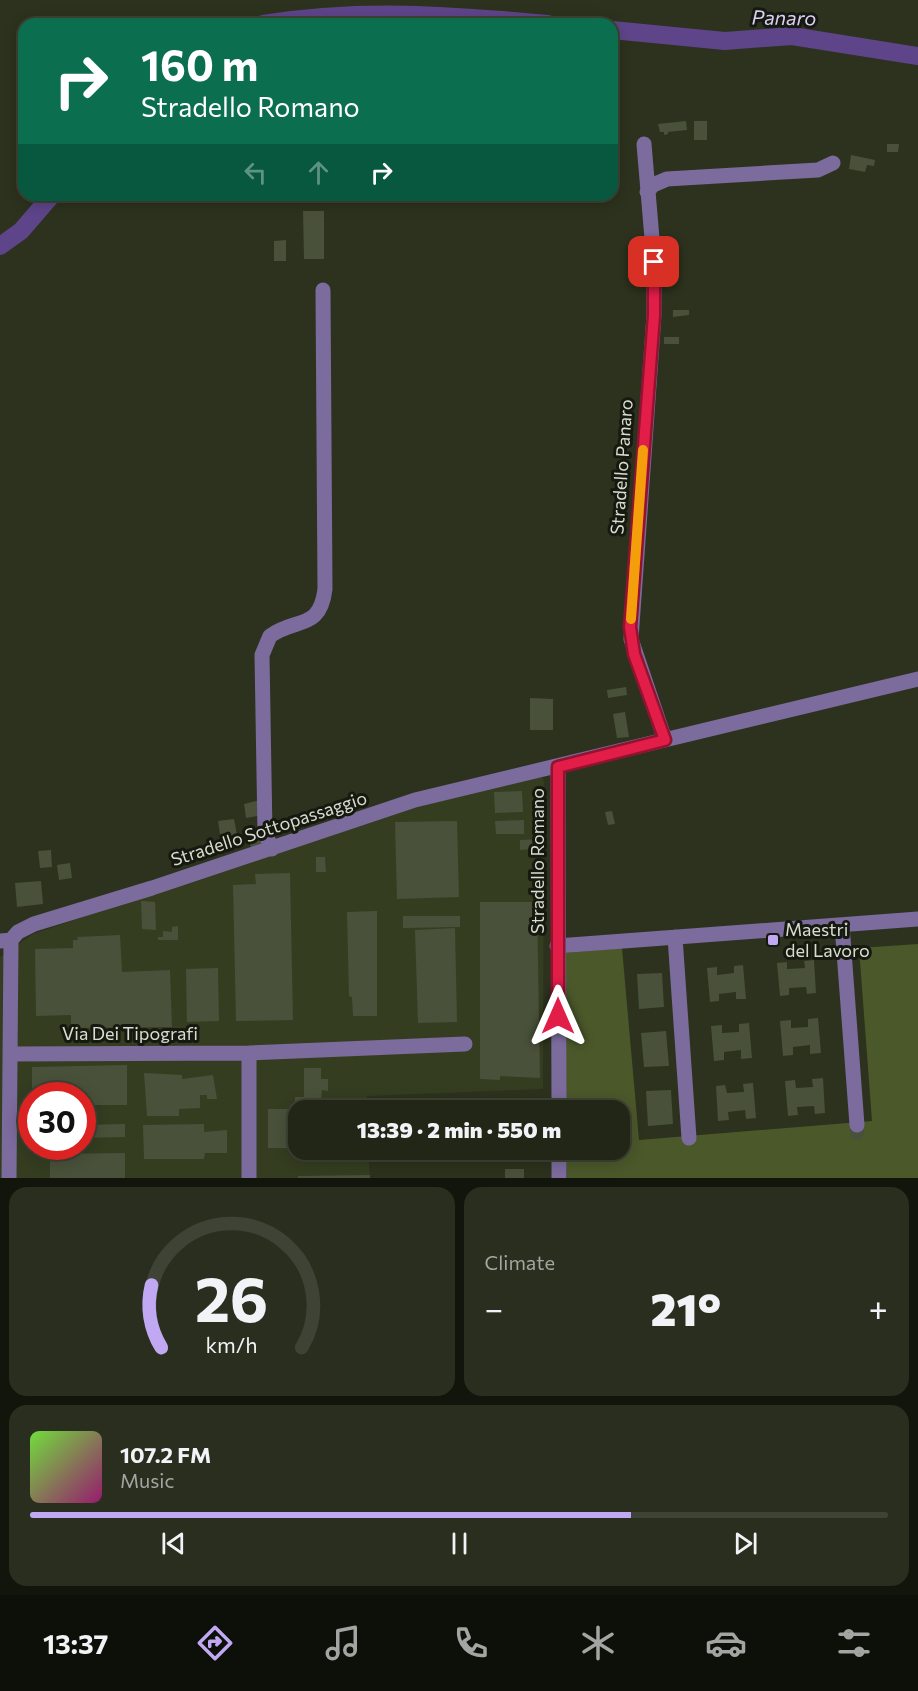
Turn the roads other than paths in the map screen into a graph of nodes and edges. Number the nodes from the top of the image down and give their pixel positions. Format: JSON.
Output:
{"nodes":[{"id":1,"x":644,"y":144,"type":"dead end"},
{"id":2,"x":833,"y":163,"type":"dead end"},
{"id":3,"x":647,"y":192,"type":"junction"},
{"id":4,"x":323,"y":290,"type":"dead end"},
{"id":5,"x":918,"y":679,"type":"edge"},
{"id":6,"x":665,"y":740,"type":"junction"},
{"id":7,"x":558,"y":767,"type":"junction"},
{"id":8,"x":272,"y":849,"type":"junction"},
{"id":9,"x":918,"y":919,"type":"edge"},
{"id":10,"x":842,"y":925,"type":"junction"},
{"id":11,"x":675,"y":937,"type":"junction"},
{"id":12,"x":6,"y":941,"type":"edge"},
{"id":13,"x":557,"y":946,"type":"junction"},
{"id":14,"x":465,"y":1044,"type":"dead end"},
{"id":15,"x":249,"y":1053,"type":"junction"},
{"id":16,"x":10,"y":1054,"type":"junction"},
{"id":17,"x":559,"y":1100,"type":"edge"},
{"id":18,"x":857,"y":1125,"type":"dead end"},
{"id":19,"x":689,"y":1138,"type":"dead end"},
{"id":20,"x":559,"y":1160,"type":"edge"},
{"id":21,"x":9,"y":1178,"type":"edge"},
{"id":22,"x":249,"y":1178,"type":"edge"},
{"id":23,"x":559,"y":1178,"type":"edge"}],
"edges":[{"from":1,"to":3,"type":"street","name":"Stradello Panaro"},
{"from":2,"to":3,"type":"street"},
{"from":3,"to":6,"type":"street","name":"Stradello Panaro"},
{"from":4,"to":8,"type":"street"},
{"from":5,"to":6,"type":"street","name":"Stradello Romano"},
{"from":6,"to":7,"type":"street","name":"Stradello Romano"},
{"from":7,"to":8,"type":"street","name":"Stradello Sottopassaggio"},
{"from":7,"to":13,"type":"street","name":"Stradello Romano"},
{"from":8,"to":12,"type":"street","name":"Stradello Sottopassaggio"},
{"from":9,"to":10,"type":"street"},
{"from":10,"to":11,"type":"street"},
{"from":10,"to":18,"type":"street"},
{"from":11,"to":13,"type":"street"},
{"from":11,"to":19,"type":"street"},
{"from":12,"to":16,"type":"street"},
{"from":13,"to":17,"type":"street","name":"Stradello Romano"},
{"from":14,"to":15,"type":"street","name":"Via Dei Tipografi"},
{"from":15,"to":16,"type":"street","name":"Via Dei Tipografi"},
{"from":15,"to":22,"type":"street"},
{"from":16,"to":21,"type":"street"},
{"from":20,"to":23,"type":"street"}]}
